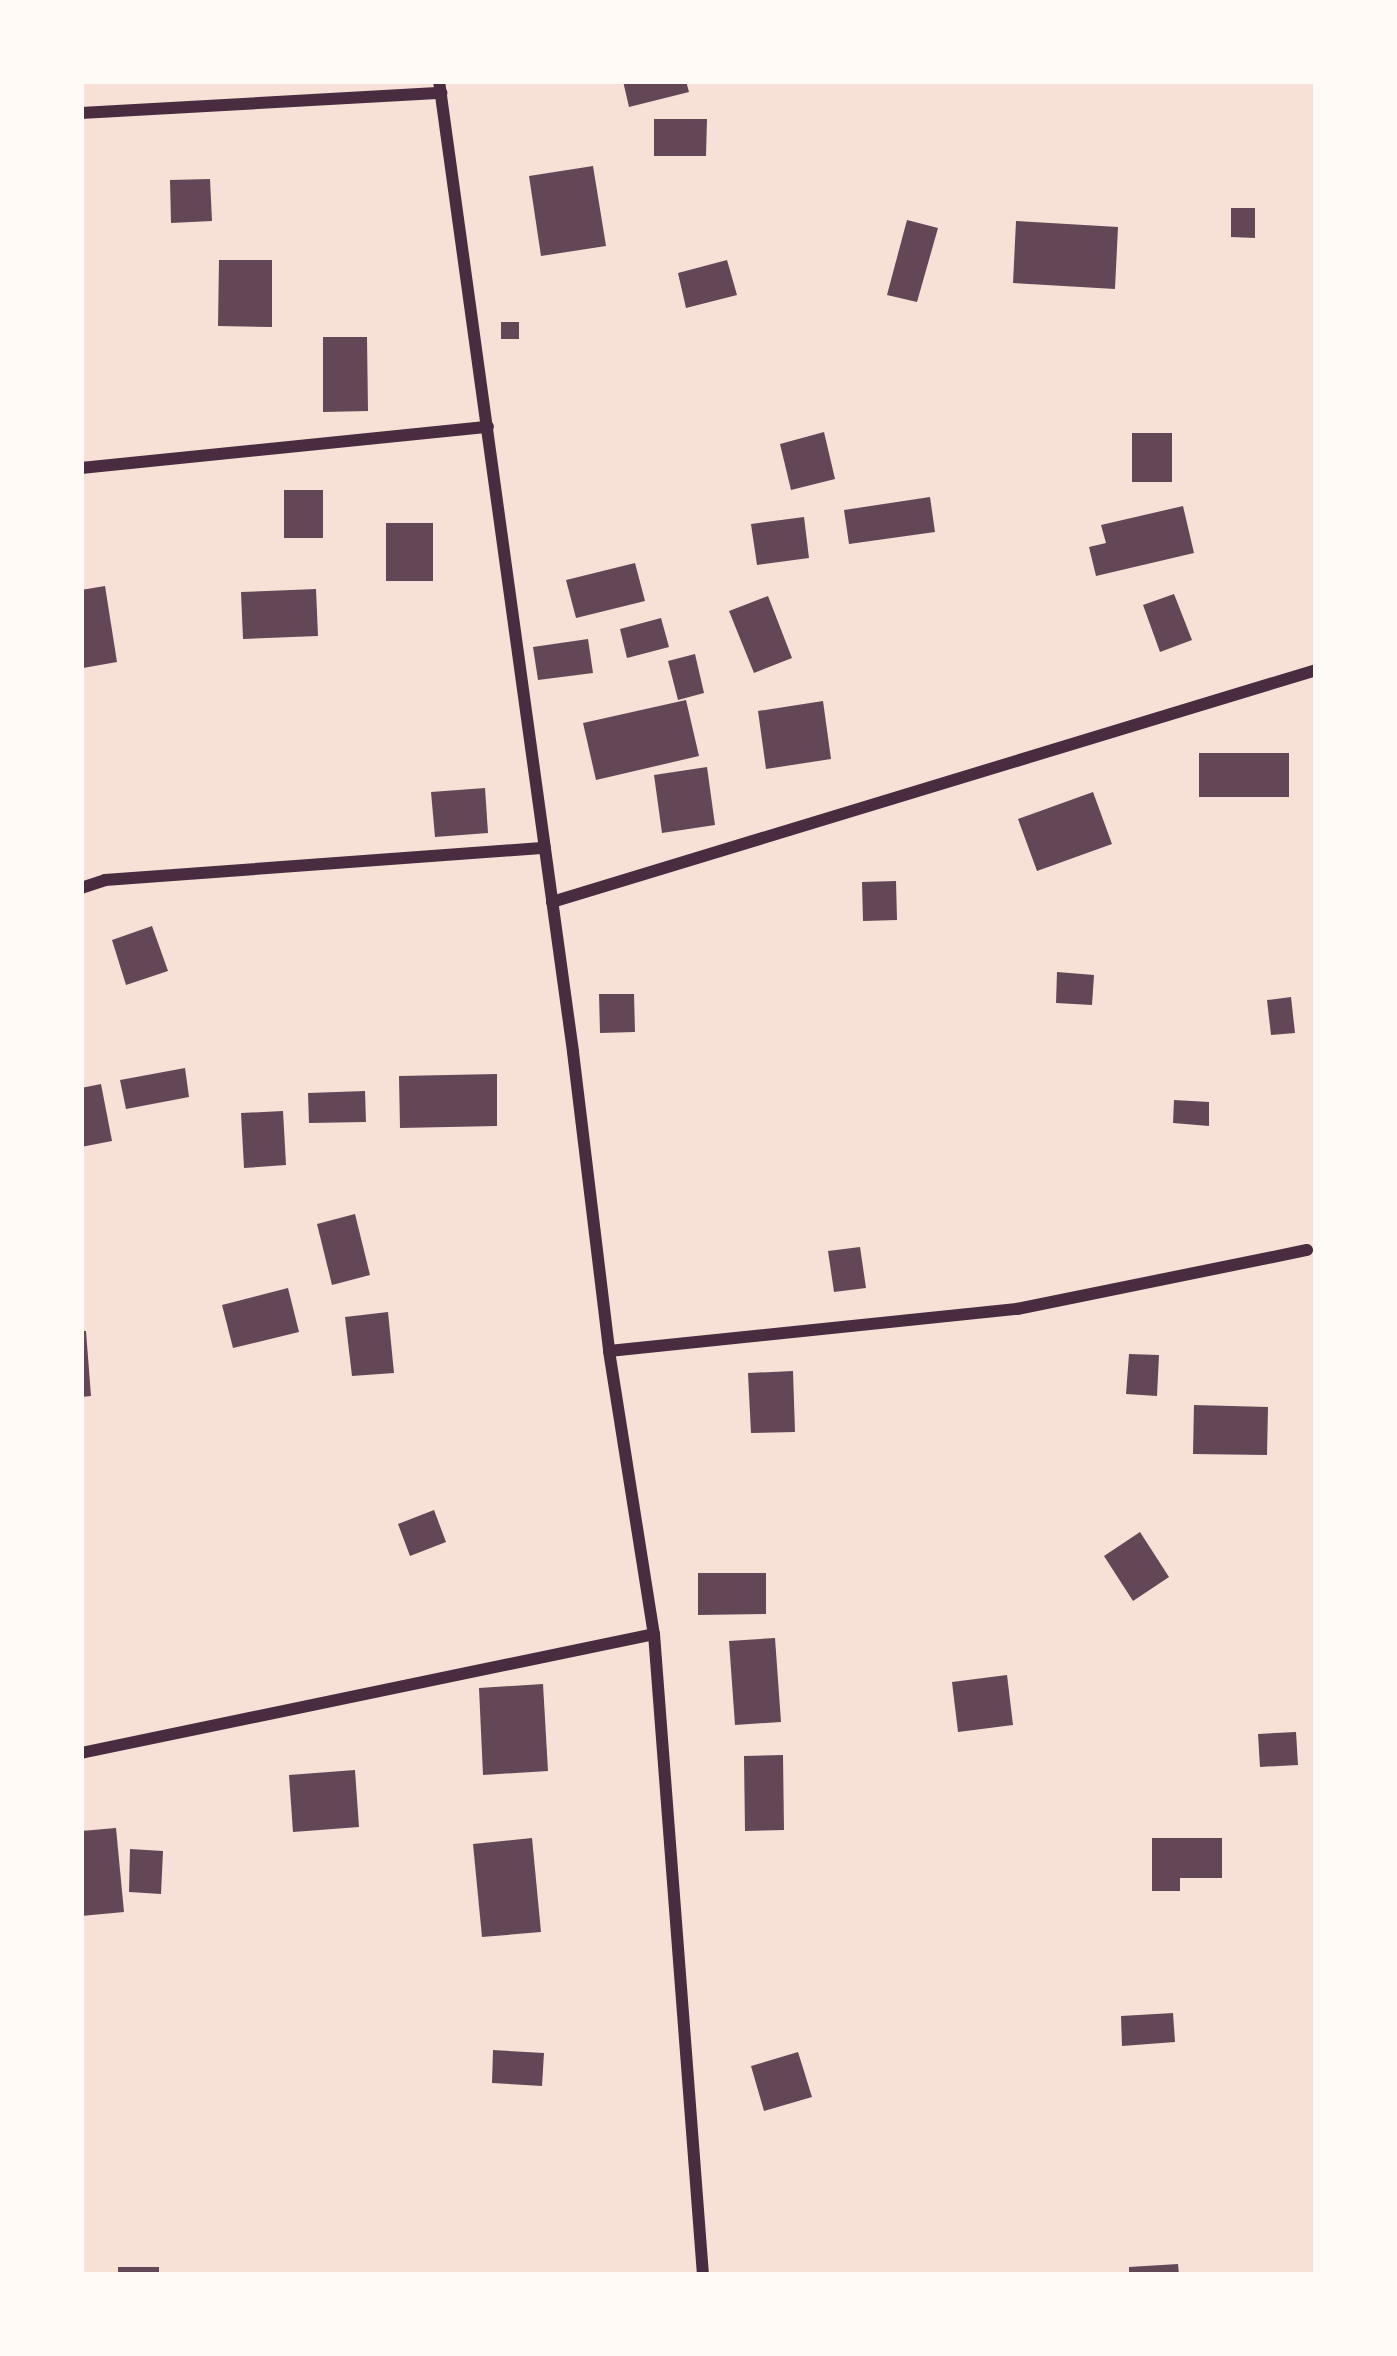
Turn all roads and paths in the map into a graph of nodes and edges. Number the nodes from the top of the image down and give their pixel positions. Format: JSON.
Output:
{"nodes":[{"id":1,"x":440,"y":87,"type":"edge"},
{"id":2,"x":81,"y":113,"type":"edge"},
{"id":3,"x":488,"y":427,"type":"junction"},
{"id":4,"x":81,"y":468,"type":"edge"},
{"id":5,"x":1316,"y":670,"type":"edge"},
{"id":6,"x":545,"y":848,"type":"junction"},
{"id":7,"x":81,"y":888,"type":"edge"},
{"id":8,"x":552,"y":902,"type":"junction"},
{"id":9,"x":1307,"y":1250,"type":"dead end"},
{"id":10,"x":609,"y":1351,"type":"junction"},
{"id":11,"x":654,"y":1634,"type":"junction"},
{"id":12,"x":81,"y":1753,"type":"edge"},
{"id":13,"x":704,"y":2275,"type":"edge"}],
"edges":[{"from":1,"to":2,"type":"street"},
{"from":1,"to":3,"type":"street"},
{"from":3,"to":4,"type":"street"},
{"from":3,"to":6,"type":"street"},
{"from":5,"to":8,"type":"street"},
{"from":6,"to":7,"type":"street"},
{"from":6,"to":8,"type":"street"},
{"from":8,"to":10,"type":"street"},
{"from":9,"to":10,"type":"street"},
{"from":10,"to":11,"type":"street"},
{"from":11,"to":12,"type":"street"},
{"from":11,"to":13,"type":"street"}]}
